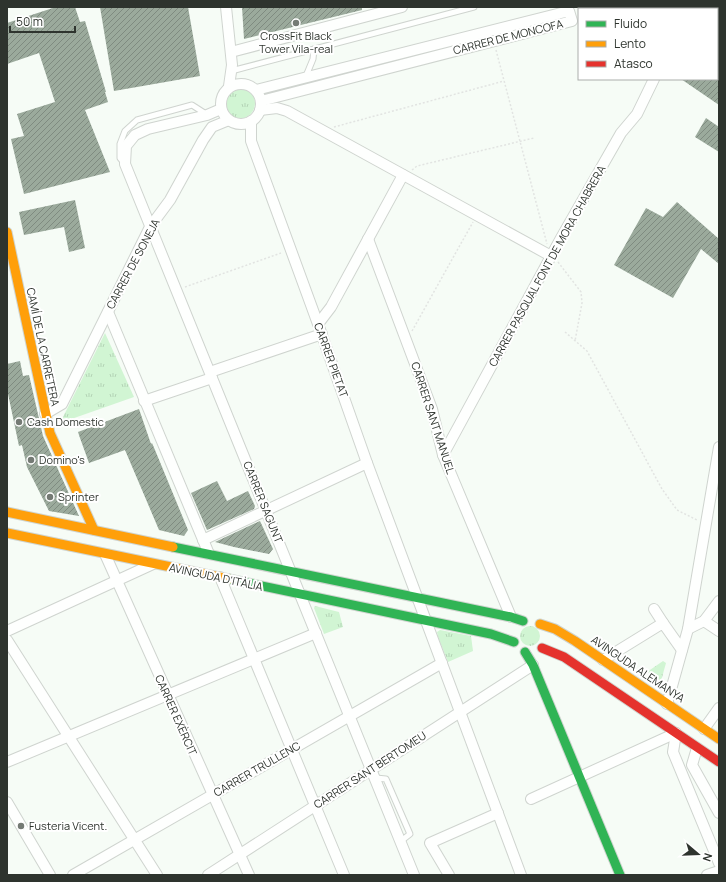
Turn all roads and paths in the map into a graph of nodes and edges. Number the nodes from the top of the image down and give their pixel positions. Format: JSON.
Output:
{"nodes":[{"id":1,"x":226,"y":7,"type":"edge"},
{"id":2,"x":402,"y":7,"type":"edge"},
{"id":3,"x":474,"y":7,"type":"edge"},
{"id":4,"x":568,"y":9,"type":"edge"},
{"id":5,"x":494,"y":41,"type":"junction"},
{"id":6,"x":314,"y":49,"type":"junction"},
{"id":7,"x":231,"y":52,"type":"junction"},
{"id":8,"x":233,"y":67,"type":"junction"},
{"id":9,"x":306,"y":78,"type":"junction"},
{"id":10,"x":654,"y":80,"type":"edge"},
{"id":11,"x":504,"y":81,"type":"junction"},
{"id":12,"x":243,"y":83,"type":"junction"},
{"id":13,"x":229,"y":86,"type":"junction"},
{"id":14,"x":256,"y":90,"type":"junction"},
{"id":15,"x":260,"y":106,"type":"junction"},
{"id":16,"x":221,"y":109,"type":"junction"},
{"id":17,"x":228,"y":120,"type":"junction"},
{"id":18,"x":251,"y":121,"type":"junction"},
{"id":19,"x":321,"y":130,"type":"junction"},
{"id":20,"x":534,"y":138,"type":"dead end"},
{"id":21,"x":520,"y":142,"type":"junction"},
{"id":22,"x":403,"y":175,"type":"junction"},
{"id":23,"x":476,"y":216,"type":"junction"},
{"id":24,"x":150,"y":227,"type":"junction"},
{"id":25,"x":7,"y":233,"type":"edge"},
{"id":26,"x":368,"y":239,"type":"junction"},
{"id":27,"x":291,"y":249,"type":"junction"},
{"id":28,"x":551,"y":256,"type":"junction"},
{"id":29,"x":11,"y":270,"type":"edge"},
{"id":30,"x":176,"y":291,"type":"junction"},
{"id":31,"x":108,"y":312,"type":"junction"},
{"id":32,"x":318,"y":324,"type":"junction"},
{"id":33,"x":564,"y":332,"type":"dead end"},
{"id":34,"x":322,"y":334,"type":"junction"},
{"id":35,"x":575,"y":340,"type":"junction"},
{"id":36,"x":407,"y":341,"type":"junction"},
{"id":37,"x":211,"y":375,"type":"junction"},
{"id":38,"x":144,"y":401,"type":"junction"},
{"id":39,"x":45,"y":414,"type":"junction"},
{"id":40,"x":719,"y":447,"type":"edge"},
{"id":41,"x":443,"y":455,"type":"junction"},
{"id":42,"x":367,"y":463,"type":"junction"},
{"id":43,"x":709,"y":508,"type":"junction"},
{"id":44,"x":266,"y":510,"type":"junction"},
{"id":45,"x":719,"y":511,"type":"edge"},
{"id":46,"x":7,"y":512,"type":"edge"},
{"id":47,"x":706,"y":525,"type":"junction"},
{"id":48,"x":94,"y":530,"type":"junction"},
{"id":49,"x":7,"y":533,"type":"edge"},
{"id":50,"x":203,"y":540,"type":"junction"},
{"id":51,"x":105,"y":554,"type":"junction"},
{"id":52,"x":210,"y":554,"type":"junction"},
{"id":53,"x":153,"y":564,"type":"junction"},
{"id":54,"x":291,"y":571,"type":"junction"},
{"id":55,"x":220,"y":577,"type":"junction"},
{"id":56,"x":116,"y":581,"type":"junction"},
{"id":57,"x":300,"y":594,"type":"junction"},
{"id":58,"x":418,"y":598,"type":"junction"},
{"id":59,"x":719,"y":601,"type":"edge"},
{"id":60,"x":654,"y":609,"type":"dead end"},
{"id":61,"x":511,"y":617,"type":"junction"},
{"id":62,"x":426,"y":620,"type":"junction"},
{"id":63,"x":704,"y":620,"type":"junction"},
{"id":64,"x":663,"y":623,"type":"junction"},
{"id":65,"x":540,"y":624,"type":"junction"},
{"id":66,"x":518,"y":627,"type":"junction"},
{"id":67,"x":688,"y":629,"type":"junction"},
{"id":68,"x":7,"y":631,"type":"edge"},
{"id":69,"x":719,"y":631,"type":"edge"},
{"id":70,"x":316,"y":633,"type":"junction"},
{"id":71,"x":7,"y":640,"type":"edge"},
{"id":72,"x":514,"y":642,"type":"junction"},
{"id":73,"x":542,"y":648,"type":"junction"},
{"id":74,"x":682,"y":650,"type":"junction"},
{"id":75,"x":525,"y":652,"type":"junction"},
{"id":76,"x":254,"y":659,"type":"junction"},
{"id":77,"x":604,"y":660,"type":"junction"},
{"id":78,"x":442,"y":663,"type":"junction"},
{"id":79,"x":533,"y":664,"type":"junction"},
{"id":80,"x":168,"y":695,"type":"junction"},
{"id":81,"x":667,"y":704,"type":"junction"},
{"id":82,"x":719,"y":708,"type":"edge"},
{"id":83,"x":460,"y":711,"type":"junction"},
{"id":84,"x":350,"y":716,"type":"junction"},
{"id":85,"x":704,"y":729,"type":"junction"},
{"id":86,"x":676,"y":734,"type":"junction"},
{"id":87,"x":68,"y":736,"type":"junction"},
{"id":88,"x":719,"y":739,"type":"edge"},
{"id":89,"x":698,"y":748,"type":"junction"},
{"id":90,"x":292,"y":750,"type":"junction"},
{"id":91,"x":7,"y":762,"type":"edge"},
{"id":92,"x":719,"y":762,"type":"edge"},
{"id":93,"x":692,"y":766,"type":"junction"},
{"id":94,"x":682,"y":772,"type":"junction"},
{"id":95,"x":374,"y":774,"type":"junction"},
{"id":96,"x":579,"y":777,"type":"junction"},
{"id":97,"x":213,"y":795,"type":"junction"},
{"id":98,"x":531,"y":799,"type":"dead end"},
{"id":99,"x":7,"y":802,"type":"edge"},
{"id":100,"x":315,"y":806,"type":"junction"},
{"id":101,"x":498,"y":813,"type":"junction"},
{"id":102,"x":719,"y":813,"type":"edge"},
{"id":103,"x":135,"y":839,"type":"junction"},
{"id":104,"x":240,"y":854,"type":"junction"},
{"id":105,"x":719,"y":863,"type":"edge"},
{"id":106,"x":719,"y":871,"type":"edge"},
{"id":107,"x":50,"y":875,"type":"edge"},
{"id":108,"x":72,"y":875,"type":"edge"},
{"id":109,"x":158,"y":875,"type":"edge"},
{"id":110,"x":208,"y":875,"type":"edge"},
{"id":111,"x":249,"y":875,"type":"edge"},
{"id":112,"x":344,"y":875,"type":"edge"},
{"id":113,"x":414,"y":875,"type":"edge"},
{"id":114,"x":449,"y":875,"type":"edge"},
{"id":115,"x":521,"y":875,"type":"edge"},
{"id":116,"x":620,"y":875,"type":"edge"},
{"id":117,"x":707,"y":875,"type":"edge"}],
"edges":[{"from":1,"to":7,"type":"street"},
{"from":2,"to":7,"type":"street"},
{"from":3,"to":6,"type":"lane"},
{"from":4,"to":5,"type":"street","name":"CARRER DE MONCOFA"},
{"from":4,"to":9,"type":"street","name":"CARRER DE MONCOFA"},
{"from":5,"to":11,"type":"path"},
{"from":5,"to":15,"type":"street","name":"CARRER DE MONCOFA"},
{"from":6,"to":8,"type":"lane"},
{"from":6,"to":9,"type":"lane"},
{"from":7,"to":8,"type":"street"},
{"from":8,"to":12,"type":"street"},
{"from":8,"to":13,"type":"street"},
{"from":9,"to":14,"type":"street","name":"CARRER DE MONCOFA"},
{"from":10,"to":28,"type":"street","name":"CARRER PASQUAL FONT DE MORA CHABRERA"},
{"from":11,"to":19,"type":"path"},
{"from":11,"to":21,"type":"path"},
{"from":12,"to":13,"type":"street"},
{"from":12,"to":14,"type":"street"},
{"from":13,"to":16,"type":"street"},
{"from":14,"to":15,"type":"street"},
{"from":15,"to":18,"type":"street"},
{"from":15,"to":19,"type":"street"},
{"from":16,"to":17,"type":"street"},
{"from":16,"to":24,"type":"street","name":"CARRER SAGUNT"},
{"from":17,"to":18,"type":"street"},
{"from":17,"to":24,"type":"street","name":"CARRER DE SONEJA"},
{"from":18,"to":27,"type":"street","name":"CARRER PIETAT"},
{"from":19,"to":22,"type":"street"},
{"from":20,"to":21,"type":"path"},
{"from":21,"to":22,"type":"path"},
{"from":21,"to":28,"type":"path"},
{"from":22,"to":23,"type":"street"},
{"from":22,"to":26,"type":"street"},
{"from":23,"to":28,"type":"street"},
{"from":23,"to":36,"type":"path"},
{"from":24,"to":30,"type":"street","name":"CARRER SAGUNT"},
{"from":24,"to":31,"type":"street","name":"CARRER DE SONEJA"},
{"from":25,"to":29,"type":"main road","name":"CAMÍ DE LA CARRETERA"},
{"from":26,"to":32,"type":"street"},
{"from":26,"to":36,"type":"street","name":"CARRER SANT MANUEL"},
{"from":27,"to":30,"type":"path"},
{"from":27,"to":32,"type":"street","name":"CARRER PIETAT"},
{"from":28,"to":35,"type":"path"},
{"from":28,"to":41,"type":"street","name":"CARRER PASQUAL FONT DE MORA CHABRERA"},
{"from":29,"to":39,"type":"main road","name":"CAMÍ DE LA CARRETERA"},
{"from":30,"to":37,"type":"street","name":"CARRER SAGUNT"},
{"from":31,"to":38,"type":"street"},
{"from":31,"to":39,"type":"street","name":"CARRER DE SONEJA"},
{"from":32,"to":34,"type":"street","name":"CARRER PIETAT"},
{"from":33,"to":35,"type":"path"},
{"from":34,"to":37,"type":"street"},
{"from":34,"to":42,"type":"street","name":"CARRER PIETAT"},
{"from":35,"to":47,"type":"path"},
{"from":36,"to":41,"type":"street","name":"CARRER SANT MANUEL"},
{"from":37,"to":38,"type":"street"},
{"from":37,"to":44,"type":"street","name":"CARRER SAGUNT"},
{"from":38,"to":50,"type":"street"},
{"from":39,"to":48,"type":"main road","name":"CAMÍ DE LA CARRETERA"},
{"from":40,"to":43,"type":"street"},
{"from":41,"to":61,"type":"street","name":"CARRER SANT MANUEL"},
{"from":42,"to":44,"type":"street"},
{"from":42,"to":58,"type":"street","name":"CARRER PIETAT"},
{"from":43,"to":45,"type":"street"},
{"from":43,"to":47,"type":"street"},
{"from":44,"to":50,"type":"street"},
{"from":44,"to":54,"type":"street","name":"CARRER SAGUNT"},
{"from":46,"to":48,"type":"main road","name":"AVINGUDA D'ITÀLIA"},
{"from":47,"to":67,"type":"street"},
{"from":48,"to":52,"type":"main road","name":"AVINGUDA D'ITÀLIA"},
{"from":49,"to":51,"type":"main road","name":"AVINGUDA D'ITÀLIA"},
{"from":50,"to":52,"type":"street"},
{"from":51,"to":53,"type":"main road","name":"AVINGUDA D'ITÀLIA"},
{"from":51,"to":56,"type":"street","name":"CARRER EXÈRCIT"},
{"from":52,"to":54,"type":"main road","name":"AVINGUDA D'ITÀLIA"},
{"from":53,"to":55,"type":"main road","name":"AVINGUDA D'ITÀLIA"},
{"from":53,"to":56,"type":"street"},
{"from":54,"to":57,"type":"street","name":"CARRER SAGUNT"},
{"from":54,"to":58,"type":"main road","name":"AVINGUDA D'ITÀLIA"},
{"from":55,"to":57,"type":"main road","name":"AVINGUDA D'ITÀLIA"},
{"from":55,"to":76,"type":"street"},
{"from":56,"to":68,"type":"street"},
{"from":56,"to":80,"type":"street","name":"CARRER EXÈRCIT"},
{"from":57,"to":62,"type":"main road","name":"AVINGUDA D'ITÀLIA"},
{"from":57,"to":70,"type":"street","name":"CARRER SAGUNT"},
{"from":58,"to":61,"type":"main road","name":"AVINGUDA D'ITÀLIA"},
{"from":58,"to":62,"type":"street"},
{"from":59,"to":63,"type":"street"},
{"from":60,"to":64,"type":"street"},
{"from":61,"to":66,"type":"main road","name":"AVINGUDA D'ITÀLIA"},
{"from":62,"to":72,"type":"main road","name":"AVINGUDA D'ITÀLIA"},
{"from":62,"to":78,"type":"street"},
{"from":63,"to":67,"type":"street"},
{"from":63,"to":69,"type":"street"},
{"from":64,"to":74,"type":"street"},
{"from":64,"to":77,"type":"street"},
{"from":65,"to":66,"type":"main road"},
{"from":65,"to":73,"type":"main road"},
{"from":65,"to":77,"type":"main road","name":"AVINGUDA ALEMANYA"},
{"from":66,"to":72,"type":"main road"},
{"from":67,"to":74,"type":"street"},
{"from":70,"to":76,"type":"street"},
{"from":70,"to":84,"type":"street","name":"CARRER SAGUNT"},
{"from":71,"to":87,"type":"street"},
{"from":72,"to":75,"type":"main road"},
{"from":73,"to":75,"type":"main road"},
{"from":73,"to":86,"type":"main road"},
{"from":74,"to":81,"type":"street"},
{"from":75,"to":79,"type":"main road"},
{"from":76,"to":80,"type":"street"},
{"from":76,"to":90,"type":"street"},
{"from":77,"to":81,"type":"main road","name":"AVINGUDA ALEMANYA"},
{"from":78,"to":83,"type":"street"},
{"from":78,"to":84,"type":"street","name":"CARRER TRULLENC"},
{"from":79,"to":83,"type":"street","name":"CARRER SANT BERTOMEU"},
{"from":79,"to":96,"type":"main road"},
{"from":80,"to":87,"type":"street"},
{"from":80,"to":97,"type":"street","name":"CARRER EXÈRCIT"},
{"from":81,"to":85,"type":"main road","name":"AVINGUDA ALEMANYA"},
{"from":82,"to":85,"type":"street"},
{"from":83,"to":95,"type":"street","name":"CARRER SANT BERTOMEU"},
{"from":83,"to":101,"type":"street"},
{"from":84,"to":90,"type":"street","name":"CARRER TRULLENC"},
{"from":84,"to":95,"type":"street","name":"CARRER SAGUNT"},
{"from":85,"to":88,"type":"main road","name":"AVINGUDA ALEMANYA"},
{"from":86,"to":89,"type":"main road"},
{"from":86,"to":94,"type":"street"},
{"from":86,"to":96,"type":"street"},
{"from":87,"to":91,"type":"street"},
{"from":87,"to":103,"type":"street"},
{"from":89,"to":92,"type":"main road"},
{"from":89,"to":93,"type":"street"},
{"from":90,"to":97,"type":"street","name":"CARRER TRULLENC"},
{"from":90,"to":100,"type":"street"},
{"from":93,"to":94,"type":"street"},
{"from":93,"to":102,"type":"street"},
{"from":94,"to":105,"type":"street"},
{"from":95,"to":100,"type":"street","name":"CARRER SANT BERTOMEU"},
{"from":95,"to":113,"type":"street","name":"CARRER SAGUNT"},
{"from":96,"to":98,"type":"street"},
{"from":96,"to":116,"type":"main road"},
{"from":97,"to":103,"type":"street","name":"CARRER TRULLENC"},
{"from":97,"to":104,"type":"street","name":"CARRER EXÈRCIT"},
{"from":99,"to":107,"type":"street"},
{"from":100,"to":104,"type":"street","name":"CARRER SANT BERTOMEU"},
{"from":100,"to":112,"type":"street"},
{"from":101,"to":114,"type":"street"},
{"from":101,"to":115,"type":"street"},
{"from":103,"to":108,"type":"street","name":"CARRER TRULLENC"},
{"from":103,"to":109,"type":"street"},
{"from":104,"to":110,"type":"street","name":"CARRER SANT BERTOMEU"},
{"from":104,"to":111,"type":"street","name":"CARRER EXÈRCIT"},
{"from":106,"to":117,"type":"street"}]}
